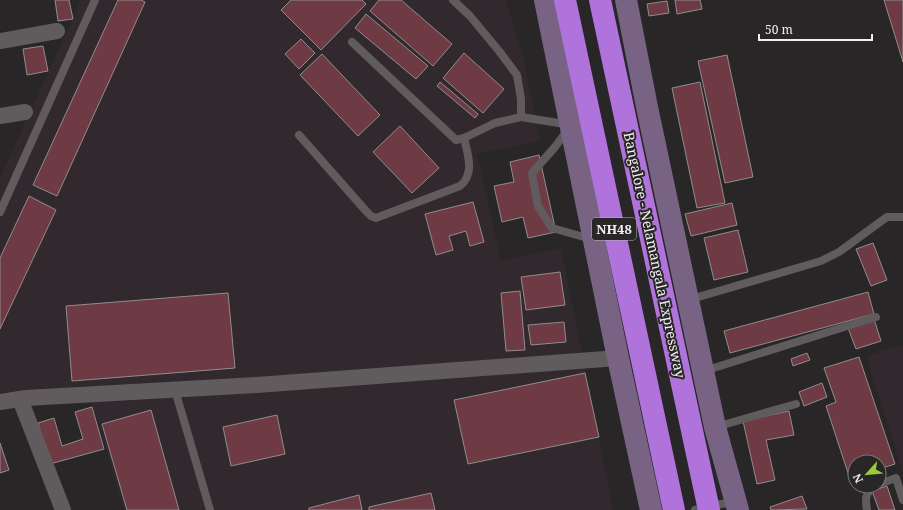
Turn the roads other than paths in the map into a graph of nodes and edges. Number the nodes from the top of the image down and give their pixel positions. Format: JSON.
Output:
{"nodes":[{"id":1,"x":95,"y":0,"type":"edge"},
{"id":2,"x":453,"y":0,"type":"edge"},
{"id":3,"x":545,"y":0,"type":"edge"},
{"id":4,"x":565,"y":0,"type":"edge"},
{"id":5,"x":600,"y":0,"type":"edge"},
{"id":6,"x":626,"y":0,"type":"edge"},
{"id":7,"x":57,"y":31,"type":"dead end"},
{"id":8,"x":0,"y":41,"type":"edge"},
{"id":9,"x":352,"y":42,"type":"dead end"},
{"id":10,"x":25,"y":112,"type":"dead end"},
{"id":11,"x":0,"y":116,"type":"edge"},
{"id":12,"x":521,"y":117,"type":"junction"},
{"id":13,"x":571,"y":125,"type":"junction"},
{"id":14,"x":298,"y":135,"type":"dead end"},
{"id":15,"x":464,"y":138,"type":"junction"},
{"id":16,"x":0,"y":212,"type":"edge"},
{"id":17,"x":903,"y":217,"type":"edge"},
{"id":18,"x":594,"y":239,"type":"junction"},
{"id":19,"x":688,"y":300,"type":"junction"},
{"id":20,"x":876,"y":316,"type":"dead end"},
{"id":21,"x":618,"y":358,"type":"junction"},
{"id":22,"x":703,"y":372,"type":"junction"},
{"id":23,"x":176,"y":390,"type":"junction"},
{"id":24,"x":20,"y":399,"type":"junction"},
{"id":25,"x":0,"y":402,"type":"edge"},
{"id":26,"x":796,"y":404,"type":"dead end"},
{"id":27,"x":715,"y":427,"type":"junction"},
{"id":28,"x":887,"y":481,"type":"edge"},
{"id":29,"x":867,"y":494,"type":"edge"},
{"id":30,"x":903,"y":500,"type":"edge"},
{"id":31,"x":737,"y":505,"type":"edge"},
{"id":32,"x":63,"y":510,"type":"edge"},
{"id":33,"x":210,"y":510,"type":"edge"},
{"id":34,"x":651,"y":510,"type":"edge"},
{"id":35,"x":674,"y":510,"type":"edge"},
{"id":36,"x":695,"y":510,"type":"edge"},
{"id":37,"x":709,"y":510,"type":"edge"},
{"id":38,"x":867,"y":510,"type":"edge"}],
"edges":[{"from":1,"to":16,"type":"lane"},
{"from":2,"to":12,"type":"lane"},
{"from":3,"to":13,"type":"street"},
{"from":4,"to":35,"type":"highway","number":"NH48"},
{"from":5,"to":37,"type":"highway","name":"Bangalore - Nelamangala Expressway","number":"NH48"},
{"from":6,"to":19,"type":"street"},
{"from":7,"to":8,"type":"street"},
{"from":9,"to":15,"type":"lane"},
{"from":10,"to":11,"type":"street"},
{"from":12,"to":13,"type":"lane"},
{"from":12,"to":15,"type":"lane"},
{"from":13,"to":18,"type":"street"},
{"from":13,"to":18,"type":"lane"},
{"from":14,"to":15,"type":"lane"},
{"from":17,"to":19,"type":"lane"},
{"from":18,"to":21,"type":"street"},
{"from":19,"to":22,"type":"street"},
{"from":20,"to":22,"type":"lane"},
{"from":21,"to":23,"type":"street"},
{"from":21,"to":34,"type":"street"},
{"from":22,"to":27,"type":"street"},
{"from":23,"to":24,"type":"street"},
{"from":23,"to":33,"type":"lane"},
{"from":24,"to":25,"type":"street"},
{"from":24,"to":32,"type":"street"},
{"from":26,"to":27,"type":"lane"},
{"from":27,"to":31,"type":"street"},
{"from":28,"to":30,"type":"lane"},
{"from":29,"to":38,"type":"lane"},
{"from":31,"to":36,"type":"lane"}]}
